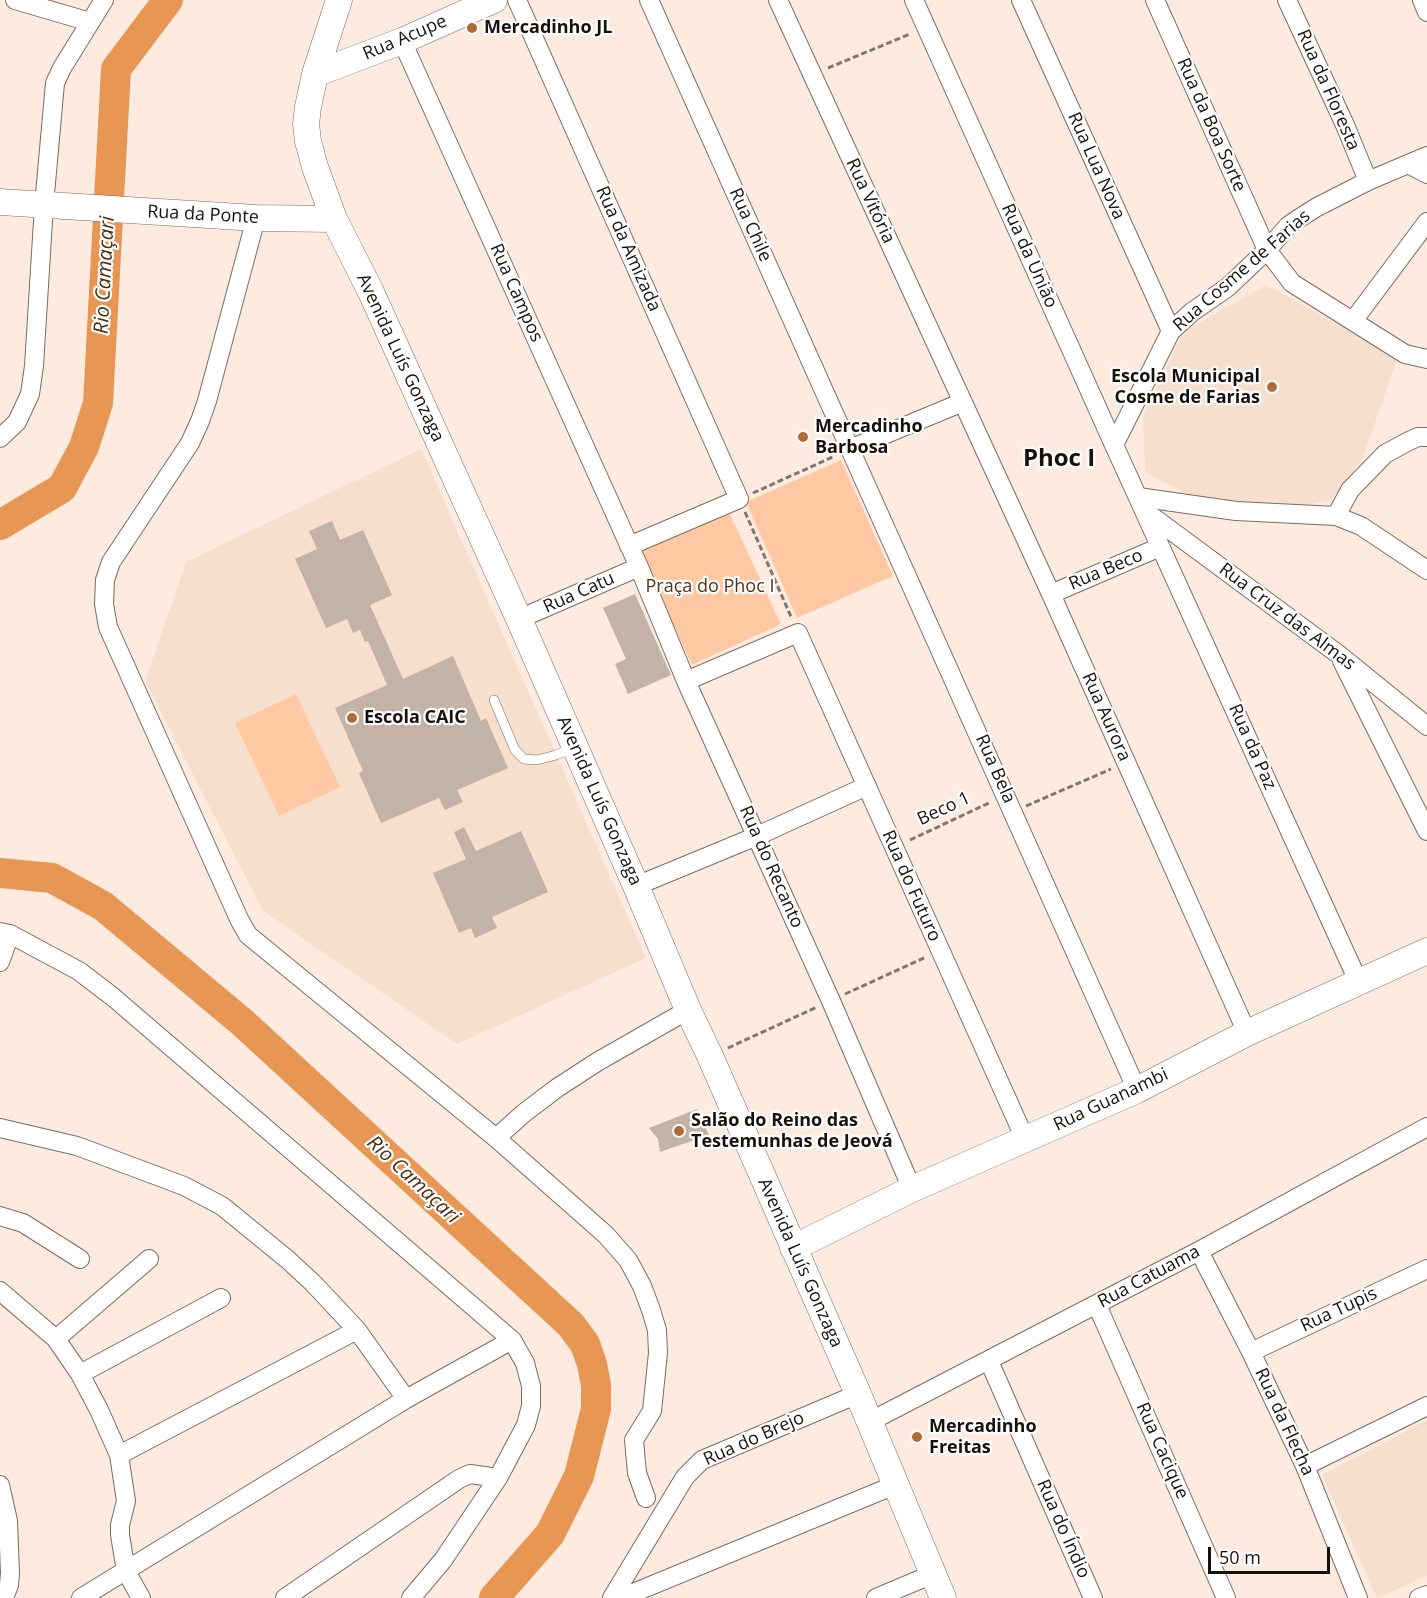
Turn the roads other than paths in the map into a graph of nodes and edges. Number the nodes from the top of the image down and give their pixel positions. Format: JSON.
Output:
{"nodes":[{"id":1,"x":15,"y":0,"type":"edge"},
{"id":2,"x":104,"y":0,"type":"edge"},
{"id":3,"x":339,"y":0,"type":"edge"},
{"id":4,"x":494,"y":0,"type":"edge"},
{"id":5,"x":517,"y":0,"type":"edge"},
{"id":6,"x":649,"y":0,"type":"edge"},
{"id":7,"x":778,"y":0,"type":"edge"},
{"id":8,"x":914,"y":0,"type":"edge"},
{"id":9,"x":1021,"y":0,"type":"edge"},
{"id":10,"x":1155,"y":0,"type":"edge"},
{"id":11,"x":1287,"y":0,"type":"edge"},
{"id":12,"x":1422,"y":0,"type":"edge"},
{"id":13,"x":1427,"y":12,"type":"edge"},
{"id":14,"x":90,"y":22,"type":"junction"},
{"id":15,"x":402,"y":41,"type":"junction"},
{"id":16,"x":315,"y":74,"type":"junction"},
{"id":17,"x":1427,"y":156,"type":"edge"},
{"id":18,"x":1408,"y":164,"type":"junction"},
{"id":19,"x":1427,"y":174,"type":"edge"},
{"id":20,"x":1368,"y":181,"type":"junction"},
{"id":21,"x":0,"y":202,"type":"edge"},
{"id":22,"x":44,"y":205,"type":"junction"},
{"id":23,"x":256,"y":218,"type":"junction"},
{"id":24,"x":334,"y":219,"type":"junction"},
{"id":25,"x":1427,"y":222,"type":"edge"},
{"id":26,"x":1267,"y":250,"type":"junction"},
{"id":27,"x":1353,"y":321,"type":"junction"},
{"id":28,"x":1171,"y":331,"type":"junction"},
{"id":29,"x":1427,"y":359,"type":"edge"},
{"id":30,"x":963,"y":402,"type":"junction"},
{"id":31,"x":1427,"y":437,"type":"edge"},
{"id":32,"x":0,"y":438,"type":"edge"},
{"id":33,"x":1114,"y":445,"type":"junction"},
{"id":34,"x":850,"y":449,"type":"junction"},
{"id":35,"x":1141,"y":504,"type":"junction"},
{"id":36,"x":1336,"y":516,"type":"junction"},
{"id":37,"x":629,"y":546,"type":"junction"},
{"id":38,"x":1160,"y":547,"type":"junction"},
{"id":39,"x":639,"y":567,"type":"junction"},
{"id":40,"x":1427,"y":570,"type":"edge"},
{"id":41,"x":1051,"y":594,"type":"junction"},
{"id":42,"x":519,"y":619,"type":"junction"},
{"id":43,"x":1338,"y":654,"type":"junction"},
{"id":44,"x":686,"y":681,"type":"junction"},
{"id":45,"x":494,"y":700,"type":"dead end"},
{"id":46,"x":1427,"y":726,"type":"edge"},
{"id":47,"x":575,"y":747,"type":"junction"},
{"id":48,"x":867,"y":786,"type":"junction"},
{"id":49,"x":1427,"y":831,"type":"edge"},
{"id":50,"x":757,"y":836,"type":"junction"},
{"id":51,"x":636,"y":886,"type":"junction"},
{"id":52,"x":5,"y":933,"type":"edge"},
{"id":53,"x":1427,"y":951,"type":"edge"},
{"id":54,"x":0,"y":962,"type":"edge"},
{"id":55,"x":1359,"y":983,"type":"junction"},
{"id":56,"x":688,"y":1010,"type":"junction"},
{"id":57,"x":1247,"y":1033,"type":"junction"},
{"id":58,"x":1137,"y":1090,"type":"junction"},
{"id":59,"x":1427,"y":1127,"type":"edge"},
{"id":60,"x":0,"y":1128,"type":"edge"},
{"id":61,"x":496,"y":1138,"type":"junction"},
{"id":62,"x":1025,"y":1140,"type":"junction"},
{"id":63,"x":912,"y":1189,"type":"junction"},
{"id":64,"x":0,"y":1216,"type":"edge"},
{"id":65,"x":793,"y":1248,"type":"junction"},
{"id":66,"x":1199,"y":1251,"type":"junction"},
{"id":67,"x":80,"y":1259,"type":"dead end"},
{"id":68,"x":149,"y":1259,"type":"dead end"},
{"id":69,"x":1427,"y":1269,"type":"edge"},
{"id":70,"x":0,"y":1291,"type":"edge"},
{"id":71,"x":221,"y":1298,"type":"dead end"},
{"id":72,"x":1097,"y":1305,"type":"junction"},
{"id":73,"x":357,"y":1330,"type":"junction"},
{"id":74,"x":56,"y":1339,"type":"junction"},
{"id":75,"x":512,"y":1340,"type":"junction"},
{"id":76,"x":1251,"y":1352,"type":"junction"},
{"id":77,"x":989,"y":1361,"type":"junction"},
{"id":78,"x":80,"y":1374,"type":"junction"},
{"id":79,"x":858,"y":1394,"type":"junction"},
{"id":80,"x":406,"y":1399,"type":"junction"},
{"id":81,"x":1427,"y":1406,"type":"edge"},
{"id":82,"x":869,"y":1422,"type":"junction"},
{"id":83,"x":119,"y":1455,"type":"junction"},
{"id":84,"x":1305,"y":1466,"type":"junction"},
{"id":85,"x":498,"y":1478,"type":"junction"},
{"id":86,"x":0,"y":1485,"type":"edge"},
{"id":87,"x":895,"y":1485,"type":"junction"},
{"id":88,"x":646,"y":1498,"type":"dead end"},
{"id":89,"x":126,"y":1571,"type":"junction"},
{"id":90,"x":933,"y":1574,"type":"junction"},
{"id":91,"x":1427,"y":1595,"type":"edge"},
{"id":92,"x":4,"y":1598,"type":"edge"},
{"id":93,"x":81,"y":1598,"type":"edge"},
{"id":94,"x":141,"y":1598,"type":"edge"},
{"id":95,"x":285,"y":1598,"type":"edge"},
{"id":96,"x":411,"y":1598,"type":"edge"},
{"id":97,"x":612,"y":1598,"type":"edge"},
{"id":98,"x":621,"y":1598,"type":"edge"},
{"id":99,"x":876,"y":1598,"type":"edge"},
{"id":100,"x":943,"y":1598,"type":"edge"},
{"id":101,"x":1093,"y":1598,"type":"edge"},
{"id":102,"x":1226,"y":1598,"type":"edge"},
{"id":103,"x":1358,"y":1598,"type":"edge"},
{"id":104,"x":1419,"y":1598,"type":"edge"}],
"edges":[{"from":1,"to":14,"type":"street"},
{"from":2,"to":14,"type":"street"},
{"from":3,"to":16,"type":"street","name":"Avenida Luís Gonzaga"},
{"from":4,"to":15,"type":"street","name":"Rua Acupe"},
{"from":5,"to":37,"type":"street","name":"Rua da Amizada"},
{"from":6,"to":34,"type":"street","name":"Rua Chile"},
{"from":7,"to":30,"type":"street","name":"Rua Vitória"},
{"from":8,"to":33,"type":"street","name":"Rua da União"},
{"from":9,"to":28,"type":"street","name":"Rua Lua Nova"},
{"from":10,"to":26,"type":"street","name":"Rua da Boa Sorte"},
{"from":11,"to":20,"type":"street","name":"Rua da Floresta"},
{"from":12,"to":13,"type":"street"},
{"from":14,"to":22,"type":"street"},
{"from":15,"to":16,"type":"street","name":"Rua Acupe"},
{"from":15,"to":37,"type":"street","name":"Rua Campos"},
{"from":16,"to":24,"type":"street","name":"Avenida Luís Gonzaga"},
{"from":17,"to":18,"type":"street","name":"Rua Cosme de Farias"},
{"from":18,"to":19,"type":"street"},
{"from":18,"to":20,"type":"street","name":"Rua Cosme de Farias"},
{"from":20,"to":26,"type":"street","name":"Rua Cosme de Farias"},
{"from":21,"to":22,"type":"street","name":"Rua da Ponte"},
{"from":22,"to":23,"type":"street","name":"Rua da Ponte"},
{"from":22,"to":32,"type":"street"},
{"from":23,"to":24,"type":"street","name":"Rua da Ponte"},
{"from":23,"to":61,"type":"street"},
{"from":24,"to":42,"type":"street","name":"Avenida Luís Gonzaga"},
{"from":25,"to":27,"type":"street"},
{"from":26,"to":27,"type":"street","name":"Rua da Boa Sorte"},
{"from":26,"to":28,"type":"street","name":"Rua Cosme de Farias"},
{"from":27,"to":29,"type":"street","name":"Rua da Boa Sorte"},
{"from":28,"to":33,"type":"street","name":"Rua Cosme de Farias"},
{"from":30,"to":34,"type":"street"},
{"from":30,"to":41,"type":"street","name":"Rua Aurora"},
{"from":31,"to":36,"type":"street"},
{"from":33,"to":35,"type":"street","name":"Rua da União"},
{"from":34,"to":58,"type":"street","name":"Rua Bela"},
{"from":35,"to":36,"type":"street"},
{"from":35,"to":38,"type":"street","name":"Rua da Paz"},
{"from":35,"to":43,"type":"street","name":"Rua Cruz das Almas"},
{"from":36,"to":40,"type":"street"},
{"from":37,"to":39,"type":"street","name":"Rua do Recanto"},
{"from":38,"to":41,"type":"street","name":"Rua Beco"},
{"from":38,"to":55,"type":"street","name":"Rua da Paz"},
{"from":39,"to":42,"type":"street","name":"Rua Catu"},
{"from":39,"to":44,"type":"street","name":"Rua do Recanto"},
{"from":41,"to":57,"type":"street","name":"Rua Aurora"},
{"from":42,"to":47,"type":"street","name":"Avenida Luís Gonzaga"},
{"from":43,"to":46,"type":"street","name":"Rua Cruz das Almas"},
{"from":43,"to":49,"type":"street"},
{"from":44,"to":48,"type":"street","name":"Rua do Futuro"},
{"from":44,"to":50,"type":"street","name":"Rua do Recanto"},
{"from":45,"to":47,"type":"lane"},
{"from":47,"to":51,"type":"street","name":"Avenida Luís Gonzaga"},
{"from":48,"to":50,"type":"street"},
{"from":48,"to":62,"type":"street","name":"Rua do Futuro"},
{"from":50,"to":51,"type":"street"},
{"from":50,"to":63,"type":"street","name":"Rua do Recanto"},
{"from":51,"to":56,"type":"street","name":"Avenida Luís Gonzaga"},
{"from":52,"to":54,"type":"street"},
{"from":52,"to":75,"type":"street"},
{"from":53,"to":55,"type":"street","name":"Rua Guanambi"},
{"from":55,"to":57,"type":"street","name":"Rua Guanambi"},
{"from":56,"to":61,"type":"street"},
{"from":56,"to":65,"type":"street","name":"Avenida Luís Gonzaga"},
{"from":57,"to":58,"type":"street","name":"Rua Guanambi"},
{"from":58,"to":62,"type":"street","name":"Rua Guanambi"},
{"from":59,"to":66,"type":"street","name":"Rua Catuama"},
{"from":60,"to":73,"type":"street"},
{"from":61,"to":88,"type":"street"},
{"from":62,"to":63,"type":"street","name":"Rua Guanambi"},
{"from":63,"to":65,"type":"street","name":"Rua Guanambi"},
{"from":64,"to":67,"type":"street"},
{"from":65,"to":79,"type":"street","name":"Avenida Luís Gonzaga"},
{"from":66,"to":72,"type":"street","name":"Rua Catuama"},
{"from":66,"to":76,"type":"street","name":"Rua da Flecha"},
{"from":68,"to":74,"type":"street"},
{"from":69,"to":76,"type":"street","name":"Rua Tupis"},
{"from":70,"to":74,"type":"street"},
{"from":71,"to":78,"type":"street"},
{"from":72,"to":77,"type":"street","name":"Rua Catuama"},
{"from":72,"to":102,"type":"street","name":"Rua Cacique"},
{"from":73,"to":80,"type":"street"},
{"from":73,"to":83,"type":"street"},
{"from":74,"to":78,"type":"street"},
{"from":75,"to":80,"type":"street"},
{"from":75,"to":85,"type":"street"},
{"from":76,"to":84,"type":"street","name":"Rua da Flecha"},
{"from":77,"to":82,"type":"street","name":"Rua Catuama"},
{"from":77,"to":101,"type":"street","name":"Rua do Índio"},
{"from":78,"to":83,"type":"street"},
{"from":79,"to":82,"type":"street","name":"Avenida Luís Gonzaga"},
{"from":79,"to":97,"type":"street","name":"Rua do Brejo"},
{"from":80,"to":89,"type":"street"},
{"from":81,"to":84,"type":"street"},
{"from":82,"to":87,"type":"street","name":"Avenida Luís Gonzaga"},
{"from":83,"to":89,"type":"street"},
{"from":84,"to":103,"type":"street","name":"Rua da Flecha"},
{"from":85,"to":95,"type":"street"},
{"from":85,"to":96,"type":"street"},
{"from":86,"to":92,"type":"street"},
{"from":87,"to":90,"type":"street","name":"Avenida Luís Gonzaga"},
{"from":87,"to":98,"type":"street"},
{"from":89,"to":93,"type":"street"},
{"from":89,"to":94,"type":"street"},
{"from":90,"to":99,"type":"street"},
{"from":90,"to":100,"type":"street","name":"Avenida Luís Gonzaga"},
{"from":91,"to":104,"type":"street"}]}
